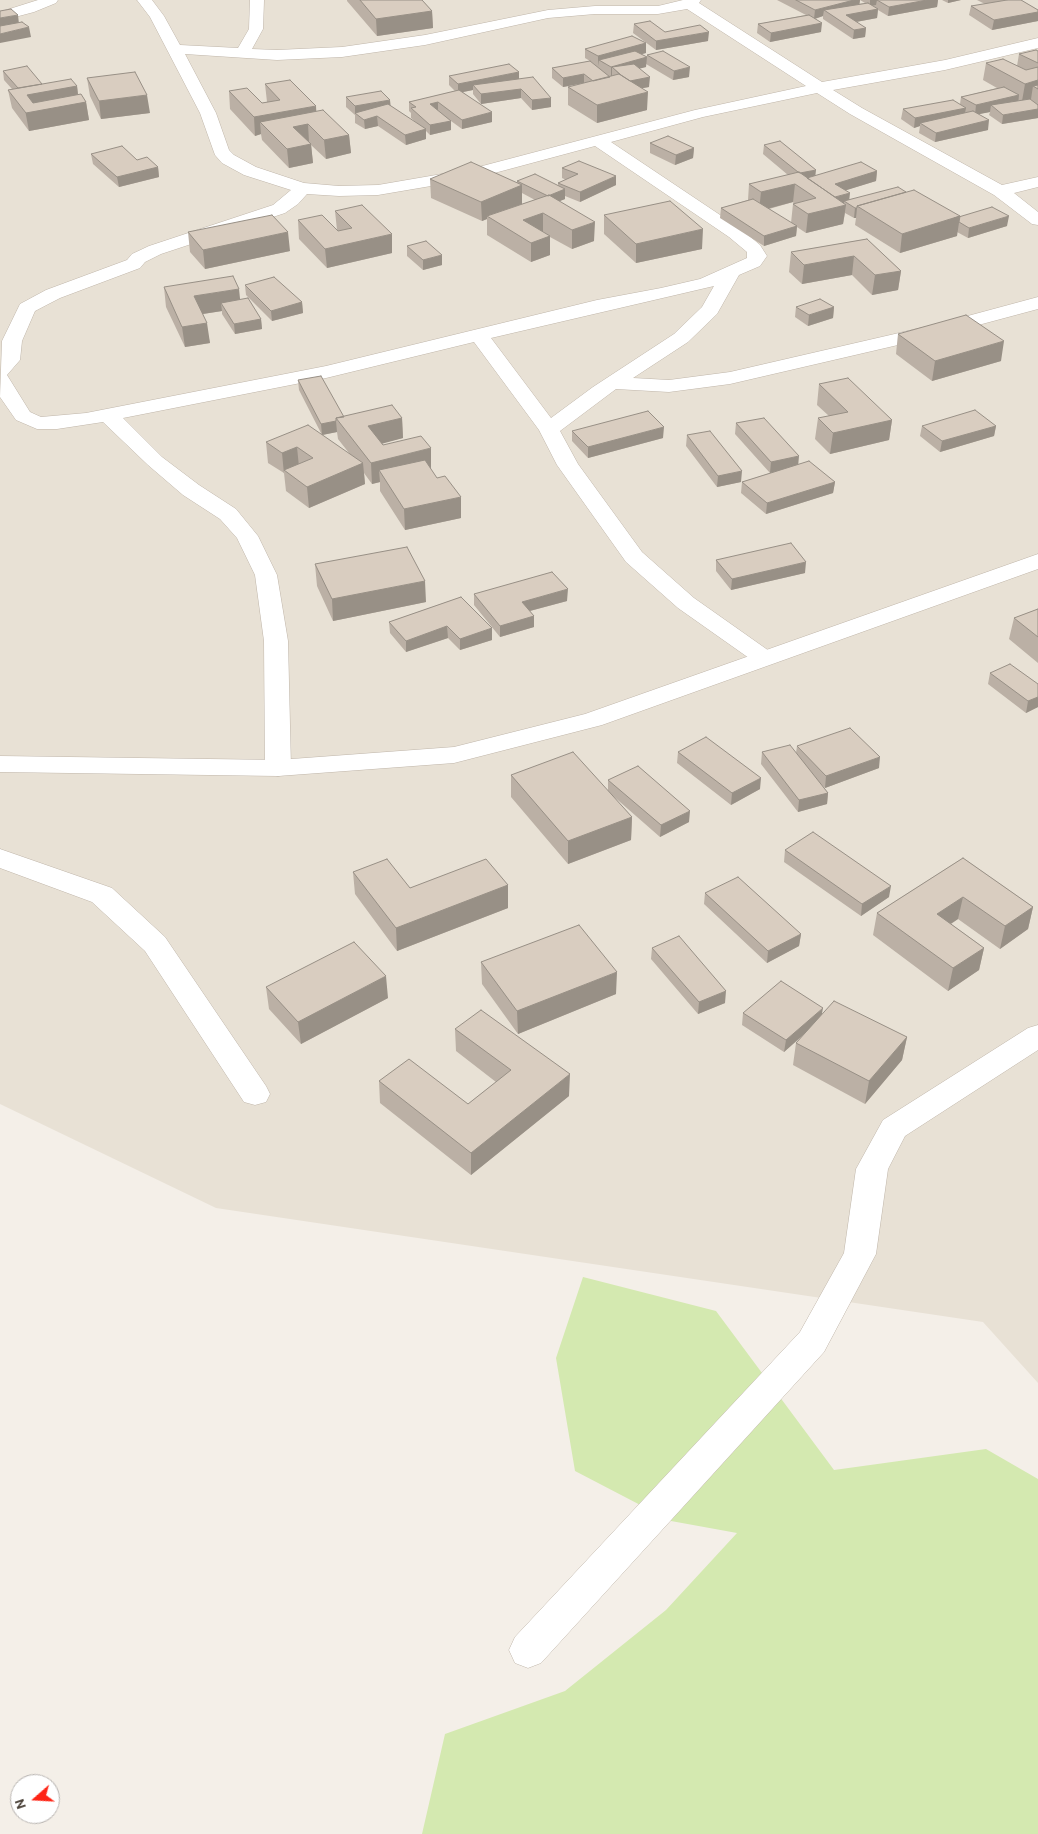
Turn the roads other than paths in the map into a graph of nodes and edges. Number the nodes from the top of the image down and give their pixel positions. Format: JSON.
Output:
{"nodes":[{"id":1,"x":51,"y":0,"type":"edge"},
{"id":2,"x":144,"y":0,"type":"edge"},
{"id":3,"x":256,"y":0,"type":"edge"},
{"id":4,"x":691,"y":1,"type":"edge"},
{"id":5,"x":0,"y":17,"type":"edge"},
{"id":6,"x":1038,"y":43,"type":"edge"},
{"id":7,"x":173,"y":49,"type":"junction"},
{"id":8,"x":242,"y":54,"type":"junction"},
{"id":9,"x":821,"y":87,"type":"junction"},
{"id":10,"x":600,"y":142,"type":"junction"},
{"id":11,"x":1038,"y":182,"type":"edge"},
{"id":12,"x":302,"y":188,"type":"junction"},
{"id":13,"x":1000,"y":191,"type":"junction"},
{"id":14,"x":1038,"y":220,"type":"edge"},
{"id":15,"x":732,"y":272,"type":"junction"},
{"id":16,"x":1038,"y":303,"type":"edge"},
{"id":17,"x":480,"y":336,"type":"junction"},
{"id":18,"x":0,"y":371,"type":"edge"},
{"id":19,"x":0,"y":379,"type":"edge"},
{"id":20,"x":612,"y":383,"type":"junction"},
{"id":21,"x":108,"y":415,"type":"junction"},
{"id":22,"x":549,"y":429,"type":"junction"},
{"id":23,"x":1038,"y":561,"type":"edge"},
{"id":24,"x":764,"y":658,"type":"junction"},
{"id":25,"x":0,"y":764,"type":"edge"},
{"id":26,"x":278,"y":768,"type":"junction"},
{"id":27,"x":0,"y":858,"type":"edge"},
{"id":28,"x":1038,"y":1036,"type":"edge"},
{"id":29,"x":255,"y":1094,"type":"dead end"},
{"id":30,"x":528,"y":1650,"type":"dead end"}],
"edges":[{"from":1,"to":5,"type":"street"},
{"from":2,"to":7,"type":"street"},
{"from":3,"to":8,"type":"street"},
{"from":4,"to":8,"type":"street"},
{"from":4,"to":9,"type":"street"},
{"from":6,"to":9,"type":"street"},
{"from":7,"to":8,"type":"street"},
{"from":7,"to":12,"type":"street"},
{"from":9,"to":10,"type":"street"},
{"from":9,"to":13,"type":"street"},
{"from":10,"to":12,"type":"street"},
{"from":10,"to":15,"type":"street"},
{"from":11,"to":13,"type":"street"},
{"from":12,"to":18,"type":"street"},
{"from":13,"to":14,"type":"street"},
{"from":15,"to":17,"type":"street"},
{"from":15,"to":20,"type":"street"},
{"from":16,"to":20,"type":"street"},
{"from":17,"to":21,"type":"street"},
{"from":17,"to":22,"type":"street"},
{"from":19,"to":21,"type":"street"},
{"from":20,"to":22,"type":"street"},
{"from":21,"to":26,"type":"street"},
{"from":22,"to":24,"type":"street"},
{"from":23,"to":24,"type":"street"},
{"from":24,"to":26,"type":"street"},
{"from":25,"to":26,"type":"street"},
{"from":27,"to":29,"type":"street"},
{"from":28,"to":30,"type":"street"}]}
